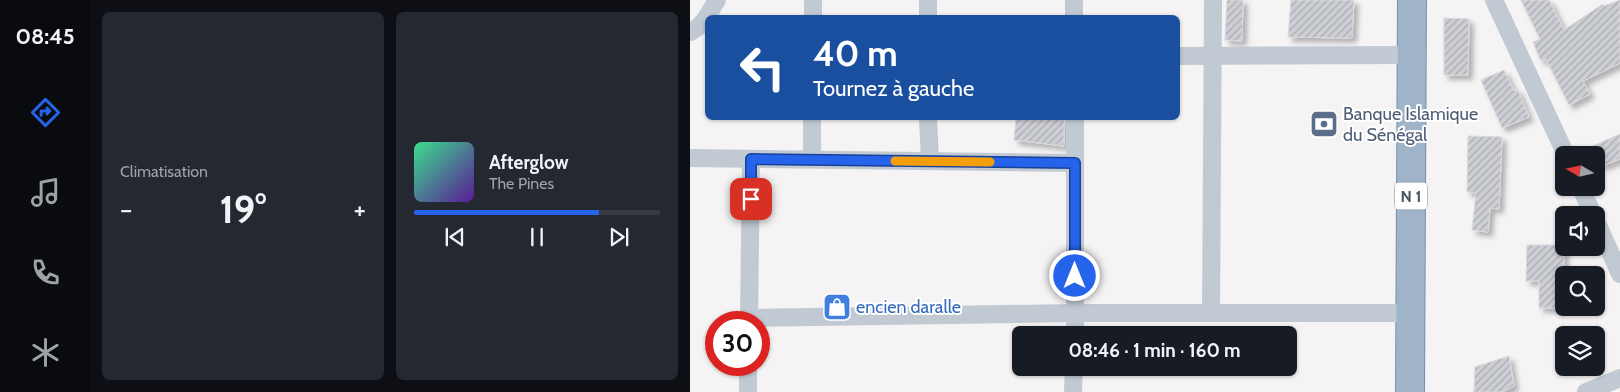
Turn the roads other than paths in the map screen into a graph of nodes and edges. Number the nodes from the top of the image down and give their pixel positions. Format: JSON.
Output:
{"nodes":[{"id":1,"x":717,"y":0,"type":"edge"},
{"id":2,"x":813,"y":0,"type":"edge"},
{"id":3,"x":928,"y":0,"type":"edge"},
{"id":4,"x":1074,"y":0,"type":"edge"},
{"id":5,"x":1213,"y":0,"type":"edge"},
{"id":6,"x":1412,"y":0,"type":"edge"},
{"id":7,"x":1494,"y":0,"type":"edge"},
{"id":8,"x":706,"y":15,"type":"edge"},
{"id":9,"x":813,"y":15,"type":"edge"},
{"id":10,"x":928,"y":15,"type":"edge"},
{"id":11,"x":1074,"y":15,"type":"edge"},
{"id":12,"x":705,"y":17,"type":"edge"},
{"id":13,"x":690,"y":32,"type":"edge"},
{"id":14,"x":1180,"y":56,"type":"edge"},
{"id":15,"x":1212,"y":56,"type":"junction"},
{"id":16,"x":1411,"y":56,"type":"junction"},
{"id":17,"x":812,"y":120,"type":"edge"},
{"id":18,"x":928,"y":120,"type":"edge"},
{"id":19,"x":1075,"y":120,"type":"edge"},
{"id":20,"x":1562,"y":146,"type":"edge"},
{"id":21,"x":690,"y":158,"type":"edge"},
{"id":22,"x":751,"y":159,"type":"junction"},
{"id":23,"x":812,"y":159,"type":"junction"},
{"id":24,"x":930,"y":161,"type":"junction"},
{"id":25,"x":1075,"y":163,"type":"junction"},
{"id":26,"x":1605,"y":241,"type":"edge"},
{"id":27,"x":1620,"y":274,"type":"edge"},
{"id":28,"x":749,"y":311,"type":"edge"},
{"id":29,"x":1075,"y":313,"type":"junction"},
{"id":30,"x":1211,"y":313,"type":"junction"},
{"id":31,"x":1410,"y":313,"type":"junction"},
{"id":32,"x":770,"y":320,"type":"edge"},
{"id":33,"x":1074,"y":326,"type":"edge"},
{"id":34,"x":748,"y":376,"type":"edge"},
{"id":35,"x":1074,"y":376,"type":"edge"},
{"id":36,"x":1620,"y":378,"type":"edge"},
{"id":37,"x":748,"y":392,"type":"edge"},
{"id":38,"x":1073,"y":392,"type":"edge"},
{"id":39,"x":1410,"y":392,"type":"edge"},
{"id":40,"x":1586,"y":392,"type":"edge"}],
"edges":[{"from":1,"to":8,"type":"street"},
{"from":2,"to":9,"type":"street"},
{"from":3,"to":10,"type":"street"},
{"from":4,"to":11,"type":"street"},
{"from":5,"to":15,"type":"street"},
{"from":6,"to":16,"type":"highway","number":"N 1"},
{"from":7,"to":20,"type":"street"},
{"from":12,"to":13,"type":"street"},
{"from":14,"to":15,"type":"street"},
{"from":15,"to":16,"type":"street"},
{"from":15,"to":30,"type":"street"},
{"from":16,"to":31,"type":"highway","number":"N 1"},
{"from":17,"to":23,"type":"street"},
{"from":18,"to":24,"type":"street"},
{"from":19,"to":25,"type":"street"},
{"from":21,"to":22,"type":"street"},
{"from":22,"to":23,"type":"street"},
{"from":22,"to":28,"type":"street"},
{"from":23,"to":24,"type":"street"},
{"from":24,"to":25,"type":"street"},
{"from":25,"to":29,"type":"street"},
{"from":26,"to":27,"type":"street"},
{"from":29,"to":30,"type":"street"},
{"from":29,"to":32,"type":"street"},
{"from":29,"to":33,"type":"street"},
{"from":30,"to":31,"type":"street"},
{"from":31,"to":39,"type":"highway","number":"N 1"},
{"from":34,"to":37,"type":"street"},
{"from":35,"to":38,"type":"street"},
{"from":36,"to":40,"type":"street"}]}
